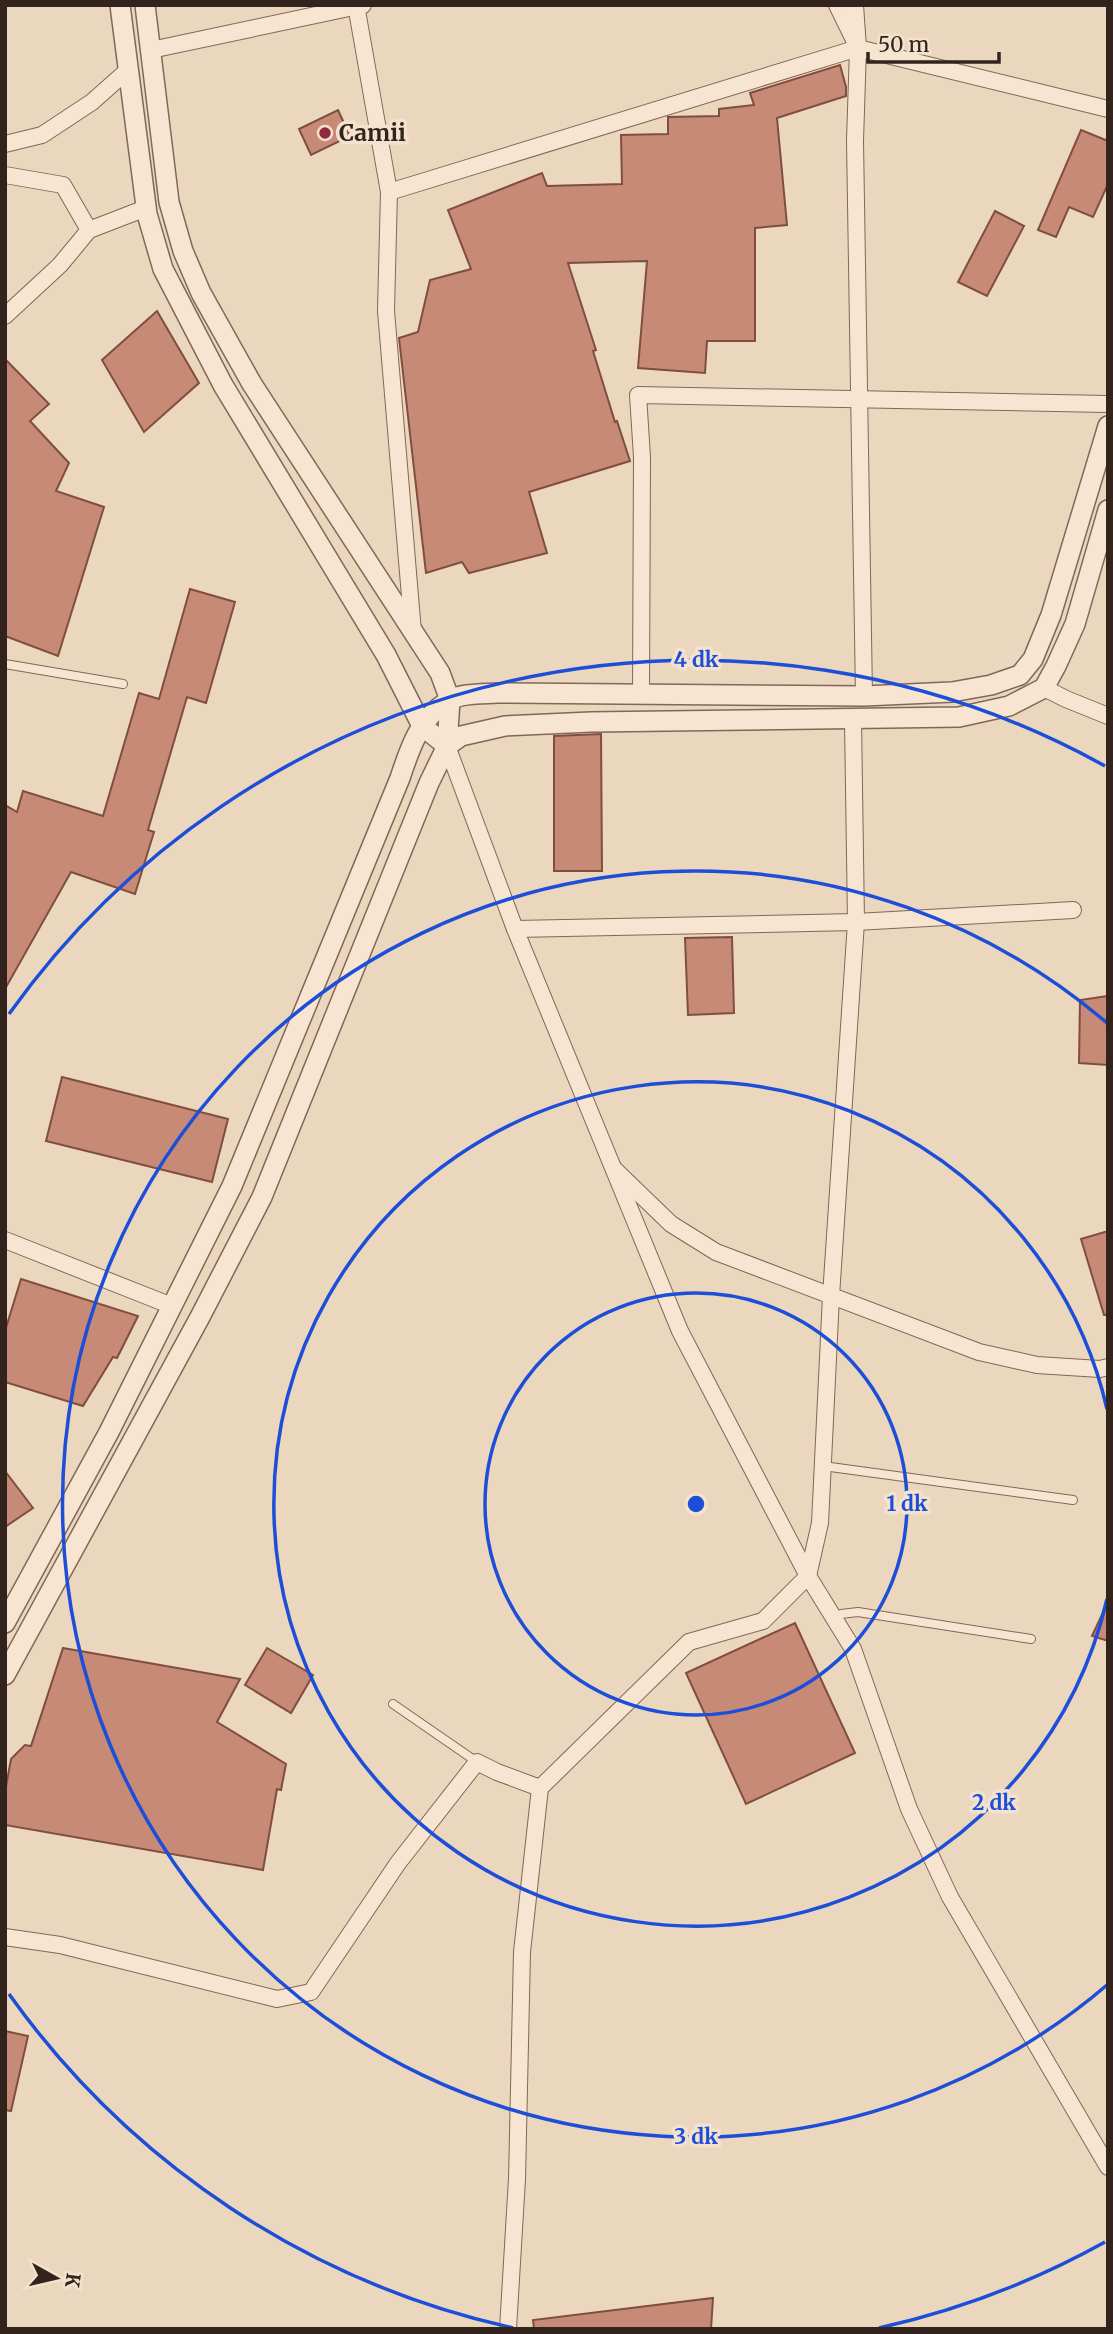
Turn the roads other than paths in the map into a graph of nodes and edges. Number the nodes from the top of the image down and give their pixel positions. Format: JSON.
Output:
{"nodes":[{"id":1,"x":120,"y":5,"type":"edge"},
{"id":2,"x":145,"y":5,"type":"edge"},
{"id":3,"x":837,"y":5,"type":"edge"},
{"id":4,"x":855,"y":5,"type":"edge"},
{"id":5,"x":358,"y":6,"type":"edge"},
{"id":6,"x":858,"y":48,"type":"junction"},
{"id":7,"x":150,"y":50,"type":"junction"},
{"id":8,"x":128,"y":70,"type":"junction"},
{"id":9,"x":1108,"y":109,"type":"edge"},
{"id":10,"x":5,"y":144,"type":"edge"},
{"id":11,"x":5,"y":175,"type":"edge"},
{"id":12,"x":389,"y":192,"type":"junction"},
{"id":13,"x":146,"y":208,"type":"junction"},
{"id":14,"x":89,"y":230,"type":"junction"},
{"id":15,"x":5,"y":316,"type":"edge"},
{"id":16,"x":859,"y":398,"type":"junction"},
{"id":17,"x":1108,"y":404,"type":"edge"},
{"id":18,"x":1108,"y":426,"type":"edge"},
{"id":19,"x":1108,"y":510,"type":"edge"},
{"id":20,"x":414,"y":636,"type":"junction"},
{"id":21,"x":5,"y":664,"type":"edge"},
{"id":22,"x":1026,"y":667,"type":"junction"},
{"id":23,"x":123,"y":684,"type":"dead end"},
{"id":24,"x":1044,"y":688,"type":"junction"},
{"id":25,"x":590,"y":694,"type":"junction"},
{"id":26,"x":640,"y":694,"type":"junction"},
{"id":27,"x":864,"y":696,"type":"junction"},
{"id":28,"x":450,"y":700,"type":"junction"},
{"id":29,"x":1108,"y":716,"type":"edge"},
{"id":30,"x":853,"y":720,"type":"junction"},
{"id":31,"x":592,"y":722,"type":"junction"},
{"id":32,"x":422,"y":726,"type":"junction"},
{"id":33,"x":447,"y":746,"type":"junction"},
{"id":34,"x":1073,"y":910,"type":"dead end"},
{"id":35,"x":856,"y":922,"type":"junction"},
{"id":36,"x":515,"y":929,"type":"junction"},
{"id":37,"x":610,"y":1165,"type":"junction"},
{"id":38,"x":5,"y":1240,"type":"edge"},
{"id":39,"x":831,"y":1296,"type":"junction"},
{"id":40,"x":172,"y":1306,"type":"junction"},
{"id":41,"x":1108,"y":1367,"type":"edge"},
{"id":42,"x":823,"y":1466,"type":"junction"},
{"id":43,"x":1073,"y":1500,"type":"dead end"},
{"id":44,"x":808,"y":1576,"type":"junction"},
{"id":45,"x":834,"y":1619,"type":"junction"},
{"id":46,"x":5,"y":1623,"type":"edge"},
{"id":47,"x":1031,"y":1639,"type":"dead end"},
{"id":48,"x":5,"y":1675,"type":"edge"},
{"id":49,"x":393,"y":1704,"type":"dead end"},
{"id":50,"x":477,"y":1762,"type":"junction"},
{"id":51,"x":540,"y":1788,"type":"junction"},
{"id":52,"x":5,"y":1937,"type":"edge"},
{"id":53,"x":1108,"y":2167,"type":"edge"},
{"id":54,"x":508,"y":2329,"type":"edge"}],
"edges":[{"from":1,"to":8,"type":"street"},
{"from":2,"to":7,"type":"street"},
{"from":3,"to":6,"type":"street"},
{"from":4,"to":6,"type":"street"},
{"from":5,"to":7,"type":"street"},
{"from":5,"to":12,"type":"street"},
{"from":6,"to":9,"type":"street"},
{"from":6,"to":12,"type":"street"},
{"from":6,"to":16,"type":"street"},
{"from":7,"to":8,"type":"street"},
{"from":7,"to":20,"type":"street"},
{"from":8,"to":10,"type":"street"},
{"from":8,"to":13,"type":"street"},
{"from":11,"to":14,"type":"street"},
{"from":12,"to":20,"type":"street"},
{"from":13,"to":14,"type":"street"},
{"from":13,"to":32,"type":"street"},
{"from":14,"to":15,"type":"street"},
{"from":16,"to":17,"type":"street"},
{"from":16,"to":26,"type":"street"},
{"from":16,"to":27,"type":"street"},
{"from":18,"to":22,"type":"street"},
{"from":19,"to":24,"type":"street"},
{"from":20,"to":28,"type":"street"},
{"from":21,"to":23,"type":"lane"},
{"from":22,"to":24,"type":"street"},
{"from":22,"to":27,"type":"street"},
{"from":24,"to":29,"type":"street"},
{"from":24,"to":30,"type":"street"},
{"from":25,"to":26,"type":"street"},
{"from":25,"to":28,"type":"street"},
{"from":25,"to":31,"type":"street"},
{"from":26,"to":27,"type":"street"},
{"from":28,"to":32,"type":"street"},
{"from":28,"to":33,"type":"street"},
{"from":30,"to":31,"type":"street"},
{"from":30,"to":35,"type":"street"},
{"from":31,"to":33,"type":"street"},
{"from":32,"to":33,"type":"street"},
{"from":32,"to":40,"type":"street"},
{"from":33,"to":36,"type":"street"},
{"from":33,"to":48,"type":"street"},
{"from":34,"to":35,"type":"street"},
{"from":35,"to":36,"type":"street"},
{"from":35,"to":39,"type":"street"},
{"from":36,"to":37,"type":"street"},
{"from":37,"to":39,"type":"street"},
{"from":37,"to":44,"type":"street"},
{"from":38,"to":40,"type":"street"},
{"from":39,"to":41,"type":"street"},
{"from":39,"to":42,"type":"street"},
{"from":40,"to":46,"type":"street"},
{"from":42,"to":43,"type":"lane"},
{"from":42,"to":44,"type":"street"},
{"from":44,"to":45,"type":"street"},
{"from":44,"to":51,"type":"street"},
{"from":45,"to":47,"type":"lane"},
{"from":45,"to":53,"type":"street"},
{"from":49,"to":50,"type":"lane"},
{"from":50,"to":51,"type":"street"},
{"from":50,"to":52,"type":"street"},
{"from":51,"to":54,"type":"street"}]}
